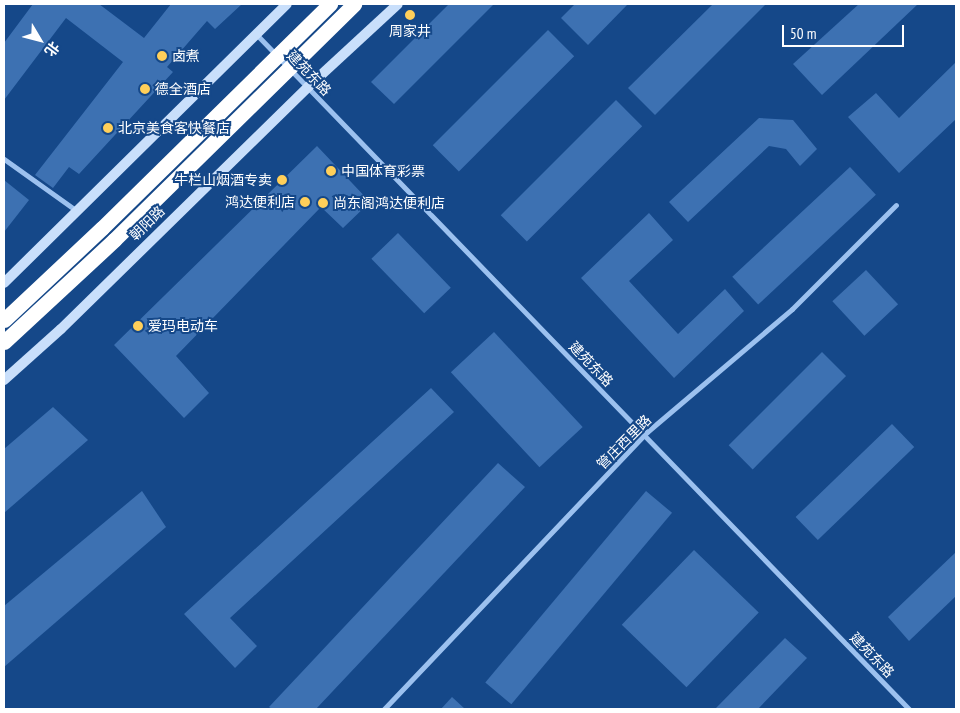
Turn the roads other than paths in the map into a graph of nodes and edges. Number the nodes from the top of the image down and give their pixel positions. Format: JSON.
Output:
{"nodes":[{"id":1,"x":286,"y":4,"type":"edge"},
{"id":2,"x":330,"y":4,"type":"edge"},
{"id":3,"x":354,"y":4,"type":"edge"},
{"id":4,"x":398,"y":4,"type":"edge"},
{"id":5,"x":256,"y":34,"type":"junction"},
{"id":6,"x":277,"y":55,"type":"junction"},
{"id":7,"x":288,"y":68,"type":"junction"},
{"id":8,"x":308,"y":88,"type":"junction"},
{"id":9,"x":4,"y":159,"type":"edge"},
{"id":10,"x":896,"y":206,"type":"dead end"},
{"id":11,"x":77,"y":211,"type":"junction"},
{"id":12,"x":4,"y":283,"type":"edge"},
{"id":13,"x":4,"y":320,"type":"edge"},
{"id":14,"x":4,"y":342,"type":"edge"},
{"id":15,"x":4,"y":380,"type":"edge"},
{"id":16,"x":644,"y":436,"type":"junction"},
{"id":17,"x":384,"y":709,"type":"edge"},
{"id":18,"x":909,"y":709,"type":"edge"}],
"edges":[{"from":1,"to":5,"type":"street"},
{"from":2,"to":6,"type":"highway","name":"朝阳路"},
{"from":3,"to":7,"type":"highway","name":"朝阳路"},
{"from":4,"to":8,"type":"street","name":"朝阳路"},
{"from":5,"to":6,"type":"street","name":"建苑东路"},
{"from":5,"to":11,"type":"street"},
{"from":6,"to":7,"type":"street","name":"建苑东路"},
{"from":6,"to":13,"type":"highway","name":"朝阳路"},
{"from":7,"to":8,"type":"street","name":"建苑东路"},
{"from":7,"to":14,"type":"highway","name":"朝阳路"},
{"from":8,"to":15,"type":"street","name":"朝阳路"},
{"from":8,"to":16,"type":"street","name":"建苑东路"},
{"from":9,"to":11,"type":"street"},
{"from":10,"to":16,"type":"street","name":"管庄西里路"},
{"from":11,"to":12,"type":"street"},
{"from":16,"to":17,"type":"street","name":"管庄西里路"},
{"from":16,"to":18,"type":"street","name":"建苑东路"}]}
